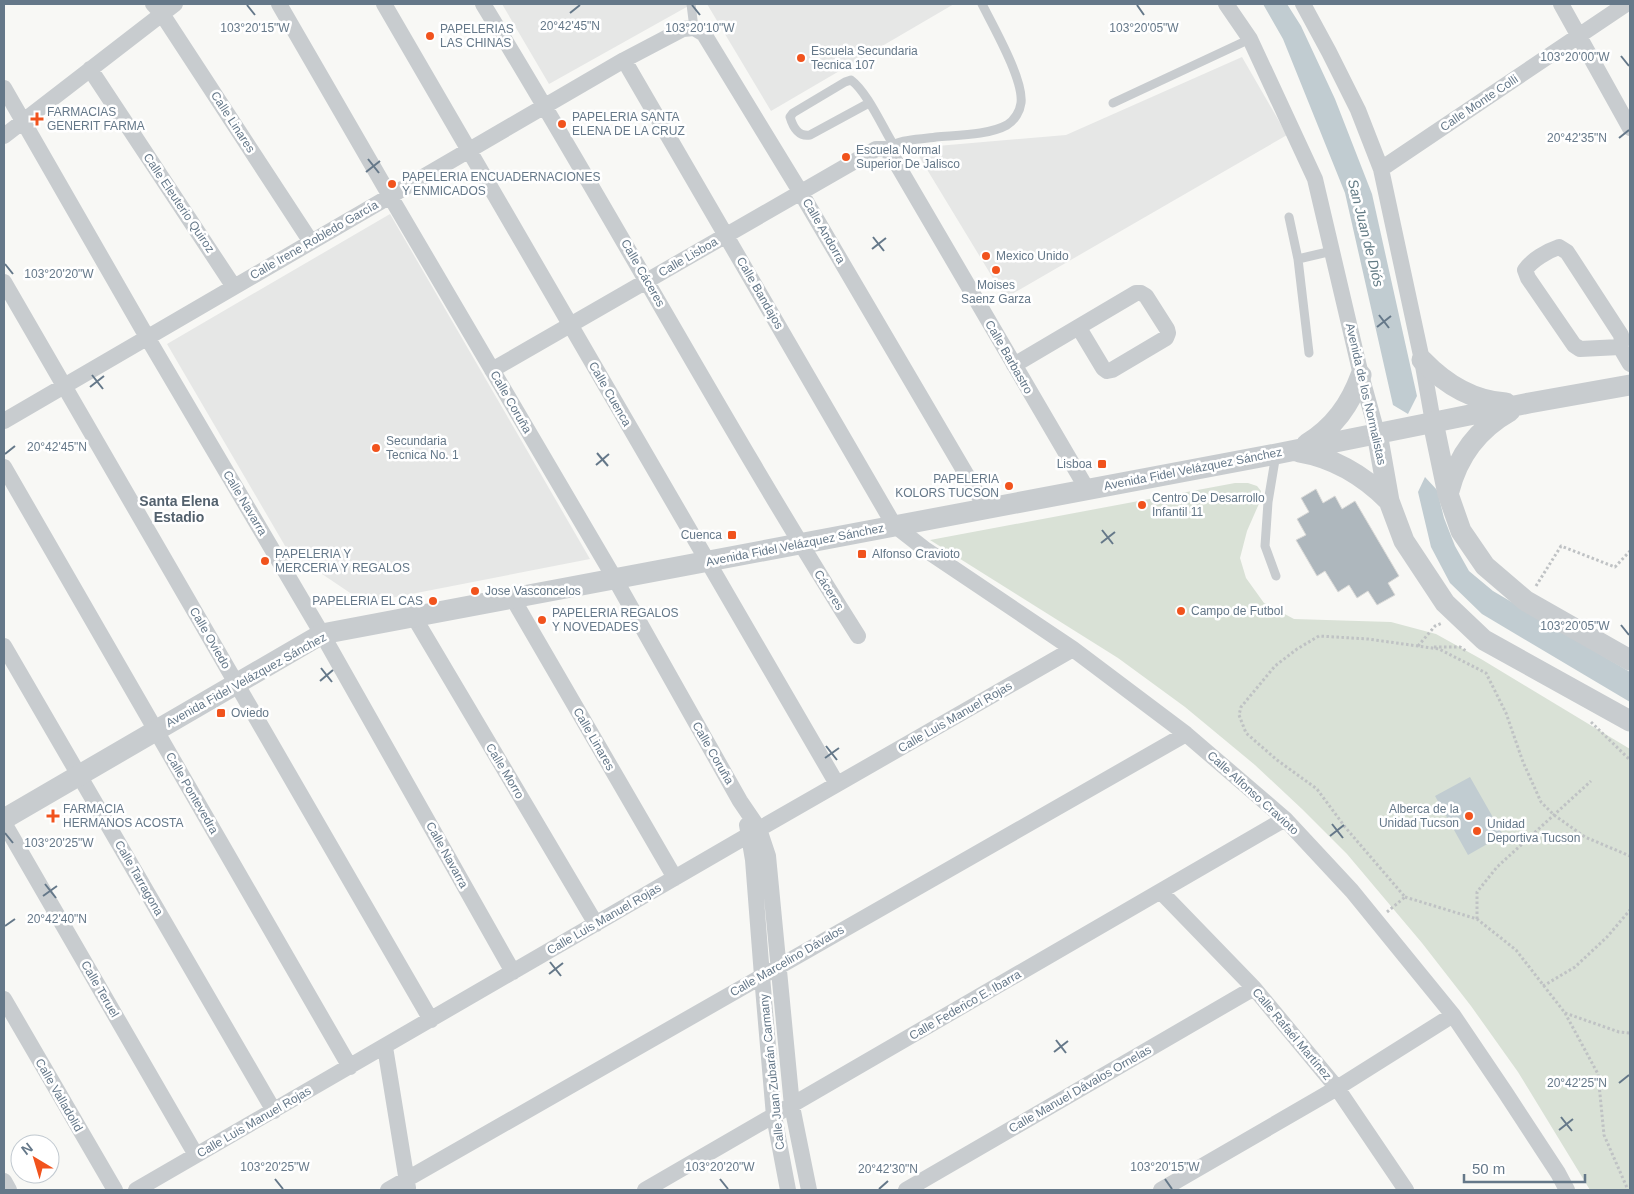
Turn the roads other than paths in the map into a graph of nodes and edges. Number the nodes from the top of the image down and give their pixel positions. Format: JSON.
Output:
{"nodes":[{"id":1,"x":175,"y":4,"type":"edge"},
{"id":2,"x":279,"y":4,"type":"edge"},
{"id":3,"x":483,"y":4,"type":"edge"},
{"id":4,"x":691,"y":4,"type":"edge"},
{"id":5,"x":982,"y":4,"type":"edge"},
{"id":6,"x":1226,"y":4,"type":"edge"},
{"id":7,"x":1303,"y":4,"type":"edge"},
{"id":8,"x":1561,"y":4,"type":"edge"},
{"id":9,"x":1626,"y":4,"type":"edge"},
{"id":10,"x":386,"y":5,"type":"edge"},
{"id":11,"x":158,"y":9,"type":"edge"},
{"id":12,"x":694,"y":28,"type":"junction"},
{"id":13,"x":1579,"y":36,"type":"junction"},
{"id":14,"x":1250,"y":38,"type":"junction"},
{"id":15,"x":624,"y":60,"type":"junction"},
{"id":16,"x":90,"y":69,"type":"junction"},
{"id":17,"x":4,"y":88,"type":"edge"},
{"id":18,"x":870,"y":103,"type":"junction"},
{"id":19,"x":1113,"y":103,"type":"dead end"},
{"id":20,"x":546,"y":106,"type":"junction"},
{"id":21,"x":23,"y":121,"type":"junction"},
{"id":22,"x":1630,"y":128,"type":"edge"},
{"id":23,"x":4,"y":136,"type":"edge"},
{"id":24,"x":889,"y":146,"type":"junction"},
{"id":25,"x":469,"y":150,"type":"junction"},
{"id":26,"x":1381,"y":169,"type":"junction"},
{"id":27,"x":801,"y":192,"type":"junction"},
{"id":28,"x":390,"y":196,"type":"junction"},
{"id":29,"x":1289,"y":217,"type":"dead end"},
{"id":30,"x":726,"y":235,"type":"junction"},
{"id":31,"x":311,"y":242,"type":"junction"},
{"id":32,"x":1332,"y":251,"type":"junction"},
{"id":33,"x":1298,"y":259,"type":"junction"},
{"id":34,"x":647,"y":281,"type":"junction"},
{"id":35,"x":4,"y":282,"type":"edge"},
{"id":36,"x":234,"y":287,"type":"junction"},
{"id":37,"x":570,"y":326,"type":"junction"},
{"id":38,"x":1079,"y":328,"type":"junction"},
{"id":39,"x":147,"y":337,"type":"junction"},
{"id":40,"x":1620,"y":347,"type":"junction"},
{"id":41,"x":1309,"y":353,"type":"dead end"},
{"id":42,"x":1422,"y":360,"type":"junction"},
{"id":43,"x":1630,"y":364,"type":"edge"},
{"id":44,"x":1014,"y":366,"type":"junction"},
{"id":45,"x":492,"y":370,"type":"junction"},
{"id":46,"x":1361,"y":375,"type":"junction"},
{"id":47,"x":64,"y":386,"type":"junction"},
{"id":48,"x":1630,"y":387,"type":"edge"},
{"id":49,"x":1529,"y":403,"type":"junction"},
{"id":50,"x":4,"y":421,"type":"edge"},
{"id":51,"x":1434,"y":422,"type":"junction"},
{"id":52,"x":1377,"y":433,"type":"junction"},
{"id":53,"x":1284,"y":452,"type":"junction"},
{"id":54,"x":4,"y":467,"type":"edge"},
{"id":55,"x":1087,"y":489,"type":"junction"},
{"id":56,"x":1448,"y":494,"type":"junction"},
{"id":57,"x":1389,"y":501,"type":"junction"},
{"id":58,"x":986,"y":508,"type":"junction"},
{"id":59,"x":894,"y":526,"type":"junction"},
{"id":60,"x":800,"y":544,"type":"junction"},
{"id":61,"x":707,"y":562,"type":"junction"},
{"id":62,"x":1276,"y":576,"type":"dead end"},
{"id":63,"x":615,"y":580,"type":"junction"},
{"id":64,"x":513,"y":599,"type":"junction"},
{"id":65,"x":414,"y":617,"type":"junction"},
{"id":66,"x":322,"y":634,"type":"junction"},
{"id":67,"x":858,"y":636,"type":"dead end"},
{"id":68,"x":4,"y":646,"type":"edge"},
{"id":69,"x":1073,"y":650,"type":"junction"},
{"id":70,"x":1630,"y":660,"type":"edge"},
{"id":71,"x":236,"y":684,"type":"junction"},
{"id":72,"x":1630,"y":722,"type":"edge"},
{"id":73,"x":156,"y":730,"type":"junction"},
{"id":74,"x":1186,"y":734,"type":"junction"},
{"id":75,"x":79,"y":775,"type":"junction"},
{"id":76,"x":837,"y":784,"type":"junction"},
{"id":77,"x":1286,"y":820,"type":"junction"},
{"id":78,"x":4,"y":821,"type":"edge"},
{"id":79,"x":755,"y":832,"type":"junction"},
{"id":80,"x":675,"y":878,"type":"junction"},
{"id":81,"x":1161,"y":892,"type":"junction"},
{"id":82,"x":596,"y":924,"type":"junction"},
{"id":83,"x":780,"y":965,"type":"junction"},
{"id":84,"x":513,"y":972,"type":"junction"},
{"id":85,"x":762,"y":976,"type":"junction"},
{"id":86,"x":1254,"y":988,"type":"junction"},
{"id":87,"x":4,"y":999,"type":"edge"},
{"id":88,"x":1452,"y":1015,"type":"junction"},
{"id":89,"x":431,"y":1020,"type":"junction"},
{"id":90,"x":386,"y":1047,"type":"junction"},
{"id":91,"x":350,"y":1067,"type":"junction"},
{"id":92,"x":1337,"y":1088,"type":"junction"},
{"id":93,"x":792,"y":1106,"type":"junction"},
{"id":94,"x":274,"y":1111,"type":"junction"},
{"id":95,"x":774,"y":1116,"type":"junction"},
{"id":96,"x":196,"y":1155,"type":"junction"},
{"id":97,"x":4,"y":1181,"type":"edge"},
{"id":98,"x":408,"y":1185,"type":"edge"},
{"id":99,"x":9,"y":1190,"type":"edge"},
{"id":100,"x":115,"y":1190,"type":"edge"},
{"id":101,"x":136,"y":1190,"type":"edge"},
{"id":102,"x":388,"y":1190,"type":"edge"},
{"id":103,"x":645,"y":1190,"type":"edge"},
{"id":104,"x":788,"y":1190,"type":"edge"},
{"id":105,"x":809,"y":1190,"type":"edge"},
{"id":106,"x":906,"y":1190,"type":"edge"},
{"id":107,"x":1161,"y":1190,"type":"edge"},
{"id":108,"x":1406,"y":1190,"type":"edge"},
{"id":109,"x":1566,"y":1190,"type":"edge"}],
"edges":[{"from":1,"to":11,"type":"street"},
{"from":2,"to":28,"type":"street","name":"Calle Coruña"},
{"from":3,"to":20,"type":"street","name":"Calle Cáceres"},
{"from":4,"to":12,"type":"lane"},
{"from":5,"to":24,"type":"lane"},
{"from":6,"to":14,"type":"street","name":"Avenida de los Normalistas"},
{"from":7,"to":26,"type":"street"},
{"from":8,"to":13,"type":"street"},
{"from":9,"to":13,"type":"street","name":"Calle Monte Colli"},
{"from":10,"to":25,"type":"street","name":"Calle Cuenca"},
{"from":11,"to":16,"type":"street"},
{"from":11,"to":31,"type":"street","name":"Calle Linares"},
{"from":12,"to":15,"type":"street"},
{"from":12,"to":27,"type":"street","name":"Calle Andorra"},
{"from":13,"to":22,"type":"street"},
{"from":13,"to":26,"type":"street","name":"Calle Monte Colli"},
{"from":14,"to":19,"type":"lane"},
{"from":14,"to":32,"type":"street","name":"Avenida de los Normalistas"},
{"from":15,"to":20,"type":"street","name":"Calle Irene Robledo García"},
{"from":15,"to":30,"type":"street","name":"Calle Bandajos"},
{"from":16,"to":21,"type":"street"},
{"from":16,"to":36,"type":"street","name":"Calle Eleuterio Quiroz"},
{"from":17,"to":21,"type":"street","name":"Calle Navarra"},
{"from":18,"to":18,"type":"lane"},
{"from":18,"to":24,"type":"lane"},
{"from":20,"to":25,"type":"street","name":"Calle Irene Robledo García"},
{"from":20,"to":34,"type":"street","name":"Calle Cáceres"},
{"from":21,"to":23,"type":"street"},
{"from":21,"to":39,"type":"street","name":"Calle Navarra"},
{"from":24,"to":27,"type":"street","name":"Calle Lisboa"},
{"from":24,"to":44,"type":"street","name":"Calle Barbastro"},
{"from":25,"to":28,"type":"street","name":"Calle Irene Robledo García"},
{"from":25,"to":37,"type":"street","name":"Calle Cuenca"},
{"from":26,"to":42,"type":"street"},
{"from":27,"to":30,"type":"street","name":"Calle Lisboa"},
{"from":27,"to":58,"type":"street","name":"Calle Andorra"},
{"from":28,"to":31,"type":"street","name":"Calle Irene Robledo García"},
{"from":28,"to":45,"type":"street","name":"Calle Coruña"},
{"from":29,"to":33,"type":"lane"},
{"from":30,"to":34,"type":"street","name":"Calle Lisboa"},
{"from":30,"to":59,"type":"street","name":"Calle Bandajos"},
{"from":31,"to":36,"type":"street","name":"Calle Irene Robledo García"},
{"from":32,"to":33,"type":"lane"},
{"from":32,"to":46,"type":"street","name":"Avenida de los Normalistas"},
{"from":33,"to":41,"type":"lane"},
{"from":34,"to":37,"type":"street","name":"Calle Lisboa"},
{"from":34,"to":60,"type":"street","name":"Calle Cáceres"},
{"from":35,"to":47,"type":"street","name":"Calle Oviedo"},
{"from":36,"to":39,"type":"street","name":"Calle Irene Robledo García"},
{"from":37,"to":45,"type":"street","name":"Calle Lisboa"},
{"from":37,"to":61,"type":"street","name":"Calle Cuenca"},
{"from":38,"to":38,"type":"street"},
{"from":38,"to":44,"type":"street"},
{"from":39,"to":47,"type":"street","name":"Calle Irene Robledo García"},
{"from":39,"to":66,"type":"street","name":"Calle Navarra"},
{"from":40,"to":40,"type":"street"},
{"from":40,"to":43,"type":"street"},
{"from":42,"to":49,"type":"street"},
{"from":42,"to":51,"type":"street"},
{"from":44,"to":55,"type":"street","name":"Calle Barbastro"},
{"from":45,"to":63,"type":"street","name":"Calle Coruña"},
{"from":46,"to":52,"type":"street","name":"Avenida de los Normalistas"},
{"from":46,"to":53,"type":"street"},
{"from":47,"to":50,"type":"street","name":"Calle Irene Robledo García"},
{"from":47,"to":71,"type":"street","name":"Calle Oviedo"},
{"from":48,"to":49,"type":"street","name":"Avenida Fidel Velázquez Sánchez"},
{"from":49,"to":51,"type":"street","name":"Avenida Fidel Velázquez Sánchez"},
{"from":49,"to":56,"type":"street"},
{"from":51,"to":52,"type":"street","name":"Avenida Fidel Velázquez Sánchez"},
{"from":51,"to":56,"type":"street"},
{"from":52,"to":53,"type":"street","name":"Avenida Fidel Velázquez Sánchez"},
{"from":52,"to":57,"type":"street","name":"Avenida de los Normalistas"},
{"from":53,"to":55,"type":"street","name":"Avenida Fidel Velázquez Sánchez"},
{"from":53,"to":57,"type":"street"},
{"from":53,"to":62,"type":"lane"},
{"from":54,"to":73,"type":"street","name":"Calle Pontevedra"},
{"from":55,"to":58,"type":"street","name":"Avenida Fidel Velázquez Sánchez"},
{"from":56,"to":70,"type":"street"},
{"from":57,"to":72,"type":"street","name":"Avenida de los Normalistas"},
{"from":58,"to":59,"type":"street","name":"Avenida Fidel Velázquez Sánchez"},
{"from":59,"to":60,"type":"street","name":"Avenida Fidel Velázquez Sánchez"},
{"from":59,"to":69,"type":"street","name":"Calle Alfonso Cravioto"},
{"from":60,"to":61,"type":"street","name":"Avenida Fidel Velázquez Sánchez"},
{"from":60,"to":67,"type":"street","name":"Cáceres"},
{"from":61,"to":63,"type":"street","name":"Avenida Fidel Velázquez Sánchez"},
{"from":61,"to":76,"type":"street","name":"Calle Cuenca"},
{"from":63,"to":64,"type":"street","name":"Avenida Fidel Velázquez Sánchez"},
{"from":63,"to":79,"type":"street","name":"Calle Coruña"},
{"from":64,"to":65,"type":"street","name":"Avenida Fidel Velázquez Sánchez"},
{"from":64,"to":80,"type":"street","name":"Calle Linares"},
{"from":65,"to":66,"type":"street","name":"Avenida Fidel Velázquez Sánchez"},
{"from":65,"to":82,"type":"street","name":"Calle Morro"},
{"from":66,"to":71,"type":"street","name":"Avenida Fidel Velázquez Sánchez"},
{"from":66,"to":84,"type":"street","name":"Calle Navarra"},
{"from":68,"to":75,"type":"street","name":"Calle Tarragona"},
{"from":69,"to":74,"type":"street","name":"Calle Alfonso Cravioto"},
{"from":69,"to":76,"type":"street","name":"Calle Luis Manuel Rojas"},
{"from":71,"to":73,"type":"street","name":"Avenida Fidel Velázquez Sánchez"},
{"from":71,"to":89,"type":"street","name":"Calle Oviedo"},
{"from":73,"to":75,"type":"street","name":"Avenida Fidel Velázquez Sánchez"},
{"from":73,"to":91,"type":"street","name":"Calle Pontevedra"},
{"from":74,"to":77,"type":"street","name":"Calle Alfonso Cravioto"},
{"from":74,"to":83,"type":"street","name":"Calle Marcelino Dávalos"},
{"from":75,"to":78,"type":"street","name":"Avenida Fidel Velázquez Sánchez"},
{"from":75,"to":94,"type":"street","name":"Calle Tarragona"},
{"from":76,"to":79,"type":"street","name":"Calle Luis Manuel Rojas"},
{"from":77,"to":81,"type":"street","name":"Calle Federico E. Ibarra"},
{"from":77,"to":88,"type":"street","name":"Calle Alfonso Cravioto"},
{"from":78,"to":96,"type":"street","name":"Calle Teruel"},
{"from":79,"to":80,"type":"street","name":"Calle Luis Manuel Rojas"},
{"from":79,"to":83,"type":"street","name":"Calle Juan Zubarán Carmany"},
{"from":79,"to":85,"type":"street","name":"Calle Juan Zubarán Carmany"},
{"from":80,"to":82,"type":"street","name":"Calle Luis Manuel Rojas"},
{"from":81,"to":86,"type":"street","name":"Calle Rafaél Martínez"},
{"from":81,"to":93,"type":"street","name":"Calle Federico E. Ibarra"},
{"from":82,"to":84,"type":"street","name":"Calle Luis Manuel Rojas"},
{"from":83,"to":85,"type":"street","name":"Calle Marcelino Dávalos"},
{"from":83,"to":93,"type":"street","name":"Calle Juan Zubarán Carmany"},
{"from":84,"to":89,"type":"street","name":"Calle Luis Manuel Rojas"},
{"from":85,"to":95,"type":"street","name":"Calle Juan Zubarán Carmany"},
{"from":85,"to":98,"type":"street","name":"Calle Marcelino Dávalos"},
{"from":86,"to":92,"type":"street","name":"Calle Rafaél Martínez"},
{"from":86,"to":106,"type":"street","name":"Calle Manuel Dávalos Ornelas"},
{"from":87,"to":100,"type":"street","name":"Calle Valladolid"},
{"from":88,"to":92,"type":"street"},
{"from":88,"to":109,"type":"street","name":"Calle Alfonso Cravioto"},
{"from":89,"to":90,"type":"street","name":"Calle Luis Manuel Rojas"},
{"from":90,"to":91,"type":"street","name":"Calle Luis Manuel Rojas"},
{"from":90,"to":98,"type":"street"},
{"from":91,"to":94,"type":"street","name":"Calle Luis Manuel Rojas"},
{"from":92,"to":107,"type":"street"},
{"from":92,"to":108,"type":"street","name":"Calle Rafaél Martínez"},
{"from":93,"to":95,"type":"street","name":"Calle Federico E. Ibarra"},
{"from":93,"to":105,"type":"street","name":"Calle Juan Zubarán Carmany"},
{"from":94,"to":96,"type":"street","name":"Calle Luis Manuel Rojas"},
{"from":95,"to":103,"type":"street","name":"Calle Federico E. Ibarra"},
{"from":95,"to":104,"type":"street","name":"Calle Juan Zubarán Carmany"},
{"from":96,"to":101,"type":"street","name":"Calle Luis Manuel Rojas"},
{"from":97,"to":99,"type":"street"},
{"from":98,"to":102,"type":"street","name":"Calle Marcelino Dávalos"}]}
